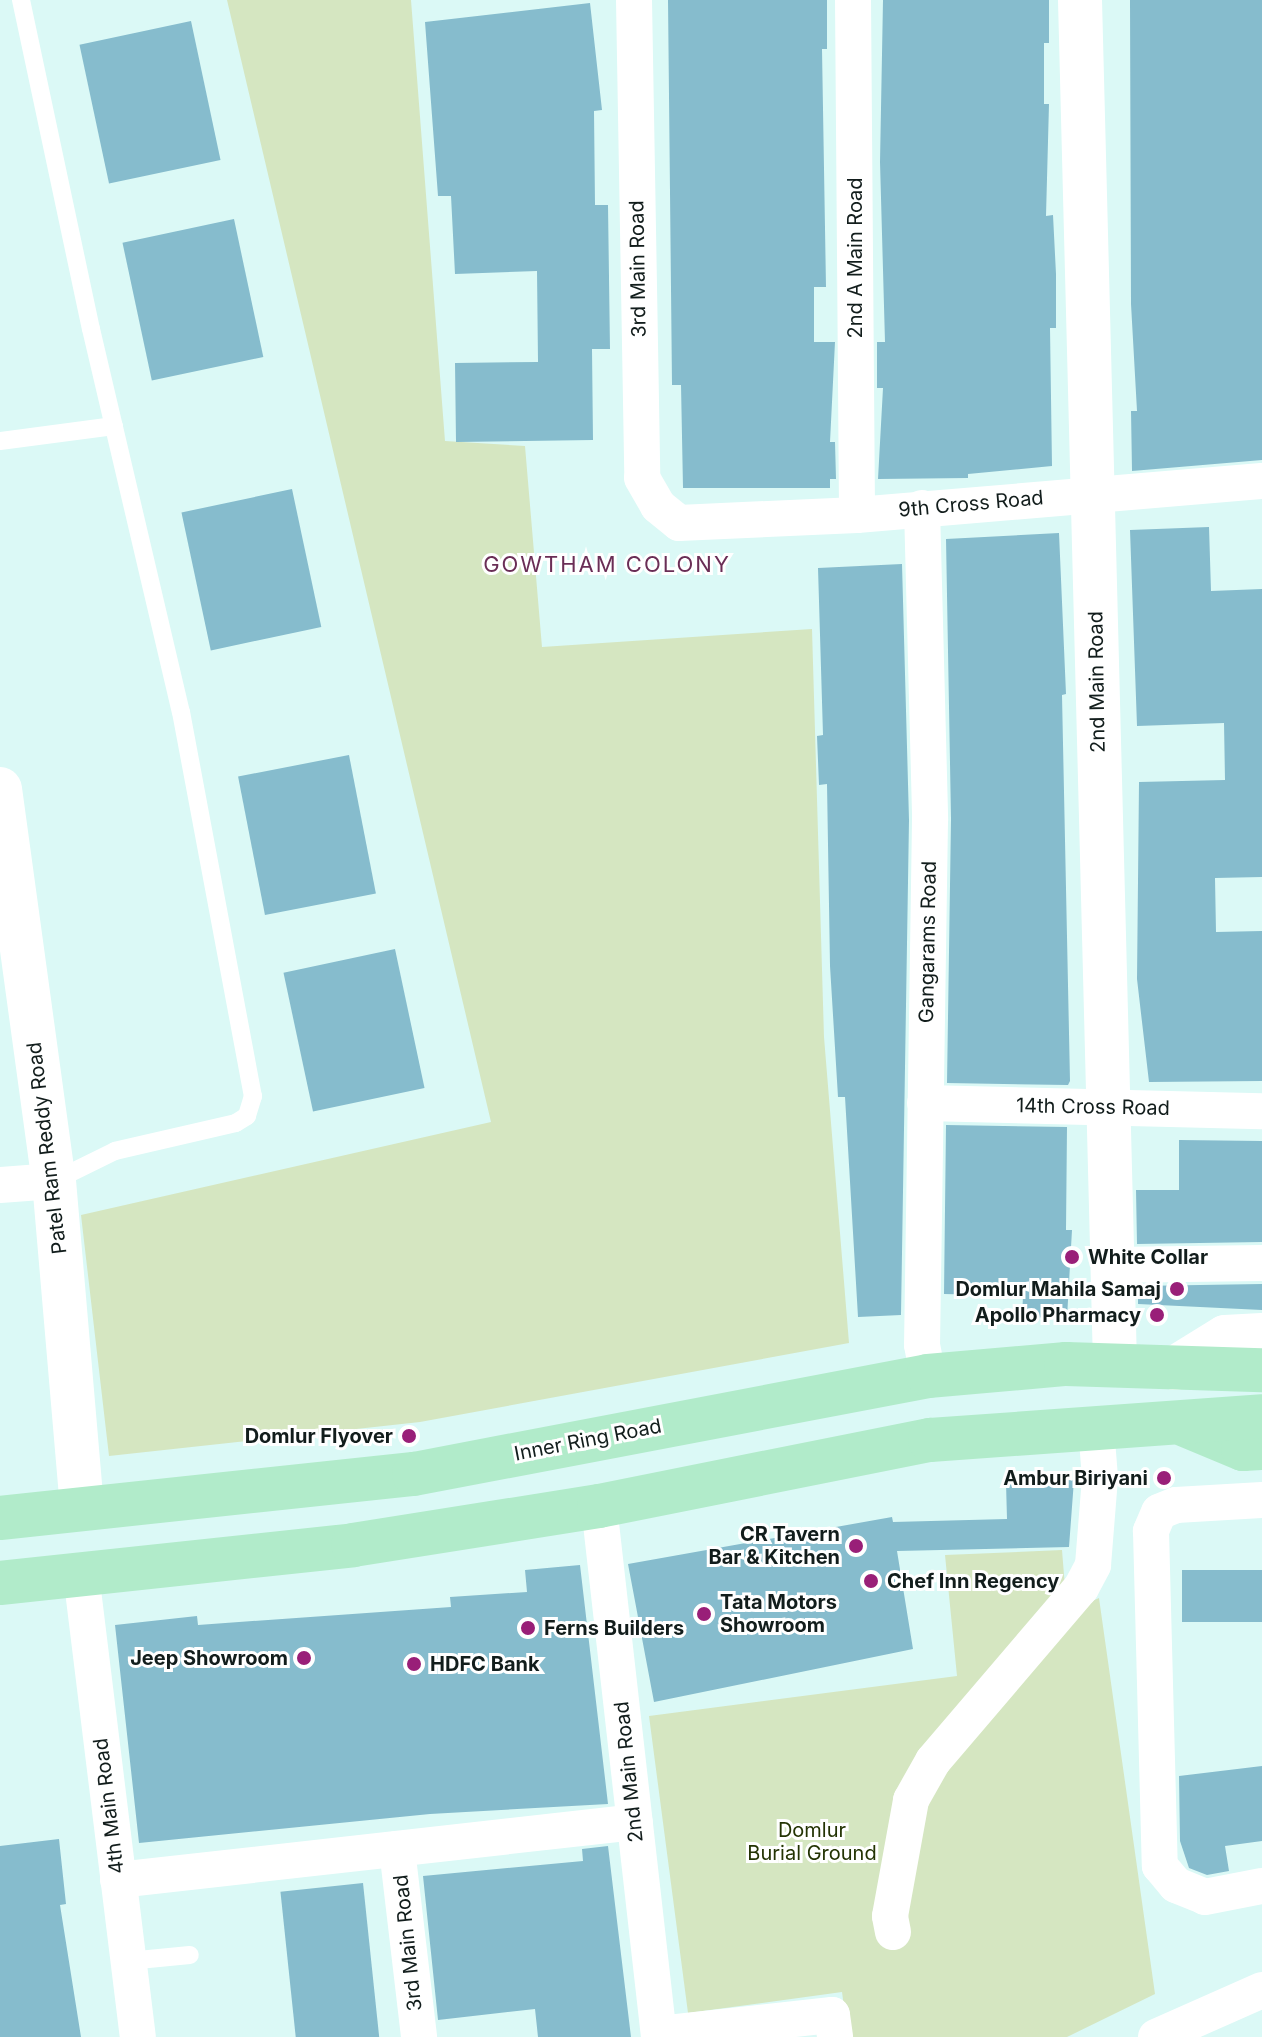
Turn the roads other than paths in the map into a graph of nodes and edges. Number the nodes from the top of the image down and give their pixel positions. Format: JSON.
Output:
{"nodes":[{"id":1,"x":21,"y":0,"type":"edge"},
{"id":2,"x":634,"y":0,"type":"edge"},
{"id":3,"x":853,"y":0,"type":"edge"},
{"id":4,"x":1080,"y":0,"type":"edge"},
{"id":5,"x":114,"y":426,"type":"junction"},
{"id":6,"x":0,"y":441,"type":"edge"},
{"id":7,"x":1262,"y":481,"type":"edge"},
{"id":8,"x":1092,"y":494,"type":"junction"},
{"id":9,"x":922,"y":508,"type":"junction"},
{"id":10,"x":857,"y":515,"type":"junction"},
{"id":11,"x":679,"y":523,"type":"joint"},
{"id":12,"x":0,"y":789,"type":"edge"},
{"id":13,"x":9,"y":934,"type":"edge"},
{"id":14,"x":925,"y":1103,"type":"junction"},
{"id":15,"x":1108,"y":1107,"type":"junction"},
{"id":16,"x":1262,"y":1111,"type":"edge"},
{"id":17,"x":54,"y":1181,"type":"junction"},
{"id":18,"x":0,"y":1185,"type":"edge"},
{"id":19,"x":1262,"y":1263,"type":"edge"},
{"id":20,"x":1112,"y":1265,"type":"junction"},
{"id":21,"x":1262,"y":1335,"type":"edge"},
{"id":22,"x":1115,"y":1364,"type":"junction"},
{"id":23,"x":1175,"y":1368,"type":"junction"},
{"id":24,"x":1262,"y":1370,"type":"edge"},
{"id":25,"x":928,"y":1376,"type":"junction"},
{"id":26,"x":1262,"y":1416,"type":"edge"},
{"id":27,"x":1171,"y":1420,"type":"junction"},
{"id":28,"x":1096,"y":1427,"type":"junction"},
{"id":29,"x":1262,"y":1448,"type":"edge"},
{"id":30,"x":1262,"y":1500,"type":"edge"},
{"id":31,"x":599,"y":1506,"type":"junction"},
{"id":32,"x":82,"y":1509,"type":"junction"},
{"id":33,"x":0,"y":1518,"type":"edge"},
{"id":34,"x":81,"y":1574,"type":"junction"},
{"id":35,"x":0,"y":1583,"type":"edge"},
{"id":36,"x":635,"y":1822,"type":"junction"},
{"id":37,"x":397,"y":1849,"type":"junction"},
{"id":38,"x":118,"y":1880,"type":"junction"},
{"id":39,"x":1262,"y":1886,"type":"edge"},
{"id":40,"x":893,"y":1932,"type":"dead end"},
{"id":41,"x":190,"y":1955,"type":"dead end"},
{"id":42,"x":128,"y":1961,"type":"junction"},
{"id":43,"x":1262,"y":1990,"type":"edge"},
{"id":44,"x":833,"y":2026,"type":"edge"},
{"id":45,"x":659,"y":2035,"type":"edge"},
{"id":46,"x":138,"y":2037,"type":"edge"},
{"id":47,"x":419,"y":2037,"type":"edge"},
{"id":48,"x":1156,"y":2037,"type":"edge"}],
"edges":[{"from":1,"to":5,"type":"lane"},
{"from":2,"to":11,"type":"street","name":"3rd Main Road"},
{"from":3,"to":10,"type":"street","name":"2nd A Main Road"},
{"from":4,"to":8,"type":"street","name":"2nd Main Road"},
{"from":5,"to":6,"type":"lane"},
{"from":5,"to":17,"type":"lane"},
{"from":7,"to":8,"type":"street","name":"9th Cross Road"},
{"from":8,"to":9,"type":"street","name":"9th Cross Road"},
{"from":8,"to":15,"type":"street","name":"2nd Main Road"},
{"from":9,"to":10,"type":"street","name":"9th Cross Road"},
{"from":9,"to":14,"type":"street","name":"Gangarams Road"},
{"from":10,"to":11,"type":"street","name":"9th Cross Road"},
{"from":12,"to":13,"type":"street","name":"Patel Ram Reddy Road"},
{"from":13,"to":17,"type":"street","name":"Patel Ram Reddy Road"},
{"from":14,"to":15,"type":"street","name":"14th Cross Road"},
{"from":14,"to":25,"type":"street","name":"Gangarams Road"},
{"from":15,"to":16,"type":"street","name":"14th Cross Road"},
{"from":15,"to":20,"type":"street","name":"2nd Main Road"},
{"from":17,"to":18,"type":"street"},
{"from":17,"to":32,"type":"street","name":"Patel Ram Reddy Road"},
{"from":19,"to":20,"type":"street"},
{"from":20,"to":22,"type":"street","name":"2nd Main Road"},
{"from":21,"to":23,"type":"street"},
{"from":22,"to":23,"type":"main road","name":"Inner Ring Road"},
{"from":22,"to":25,"type":"main road","name":"Inner Ring Road"},
{"from":23,"to":24,"type":"main road"},
{"from":25,"to":32,"type":"main road","name":"Inner Ring Road"},
{"from":26,"to":27,"type":"main road"},
{"from":27,"to":28,"type":"main road"},
{"from":27,"to":29,"type":"main road"},
{"from":28,"to":31,"type":"main road"},
{"from":28,"to":40,"type":"street"},
{"from":30,"to":39,"type":"street"},
{"from":31,"to":34,"type":"main road"},
{"from":31,"to":36,"type":"street","name":"2nd Main Road"},
{"from":32,"to":33,"type":"main road","name":"Inner Ring Road"},
{"from":34,"to":35,"type":"main road"},
{"from":34,"to":38,"type":"street","name":"4th Main Road"},
{"from":36,"to":37,"type":"street"},
{"from":36,"to":45,"type":"street","name":"2nd Main Road"},
{"from":37,"to":38,"type":"street"},
{"from":37,"to":47,"type":"street","name":"3rd Main Road"},
{"from":38,"to":42,"type":"street","name":"4th Main Road"},
{"from":41,"to":42,"type":"lane"},
{"from":42,"to":46,"type":"street","name":"4th Main Road"},
{"from":43,"to":48,"type":"street"},
{"from":44,"to":45,"type":"street"}]}
